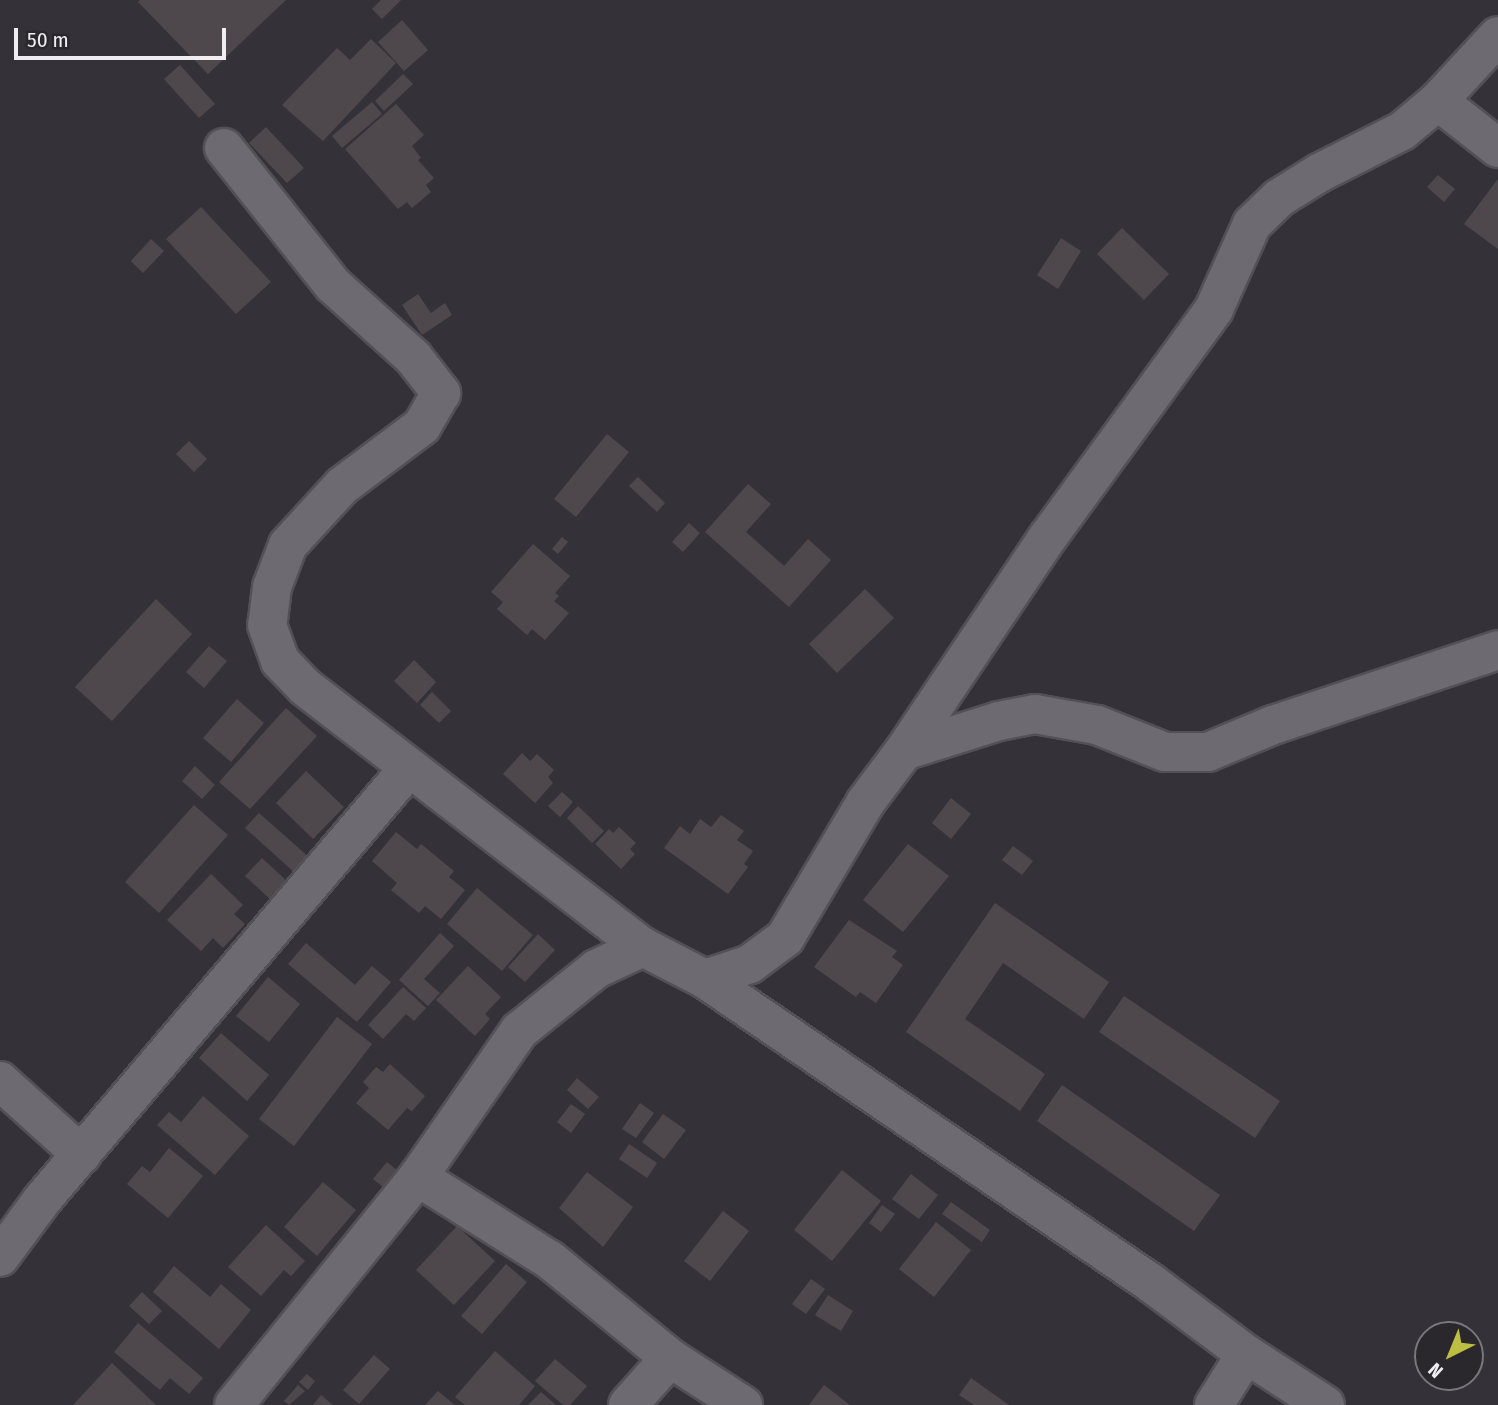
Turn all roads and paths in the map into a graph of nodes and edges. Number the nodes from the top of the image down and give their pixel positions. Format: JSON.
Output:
{"nodes":[{"id":1,"x":1498,"y":36,"type":"edge"},
{"id":2,"x":1438,"y":102,"type":"junction"},
{"id":3,"x":224,"y":148,"type":"dead end"},
{"id":4,"x":1498,"y":148,"type":"edge"},
{"id":5,"x":1498,"y":650,"type":"edge"},
{"id":6,"x":904,"y":751,"type":"junction"},
{"id":7,"x":409,"y":768,"type":"junction"},
{"id":8,"x":643,"y":947,"type":"junction"},
{"id":9,"x":705,"y":979,"type":"junction"},
{"id":10,"x":0,"y":1081,"type":"edge"},
{"id":11,"x":82,"y":1155,"type":"junction"},
{"id":12,"x":418,"y":1177,"type":"junction"},
{"id":13,"x":0,"y":1257,"type":"edge"},
{"id":14,"x":1246,"y":1354,"type":"junction"},
{"id":15,"x":670,"y":1358,"type":"junction"},
{"id":16,"x":234,"y":1405,"type":"edge"},
{"id":17,"x":628,"y":1405,"type":"edge"},
{"id":18,"x":743,"y":1405,"type":"edge"},
{"id":19,"x":1214,"y":1405,"type":"edge"},
{"id":20,"x":1325,"y":1405,"type":"edge"}],
"edges":[{"from":1,"to":2,"type":"street"},
{"from":2,"to":4,"type":"street"},
{"from":2,"to":6,"type":"street"},
{"from":3,"to":7,"type":"street"},
{"from":5,"to":6,"type":"street"},
{"from":6,"to":9,"type":"street"},
{"from":7,"to":8,"type":"street"},
{"from":7,"to":11,"type":"street"},
{"from":8,"to":9,"type":"street"},
{"from":8,"to":12,"type":"street"},
{"from":9,"to":14,"type":"street"},
{"from":10,"to":11,"type":"street"},
{"from":11,"to":13,"type":"street"},
{"from":12,"to":15,"type":"street"},
{"from":12,"to":16,"type":"street"},
{"from":14,"to":19,"type":"street"},
{"from":14,"to":20,"type":"street"},
{"from":15,"to":17,"type":"street"},
{"from":15,"to":18,"type":"street"}]}
